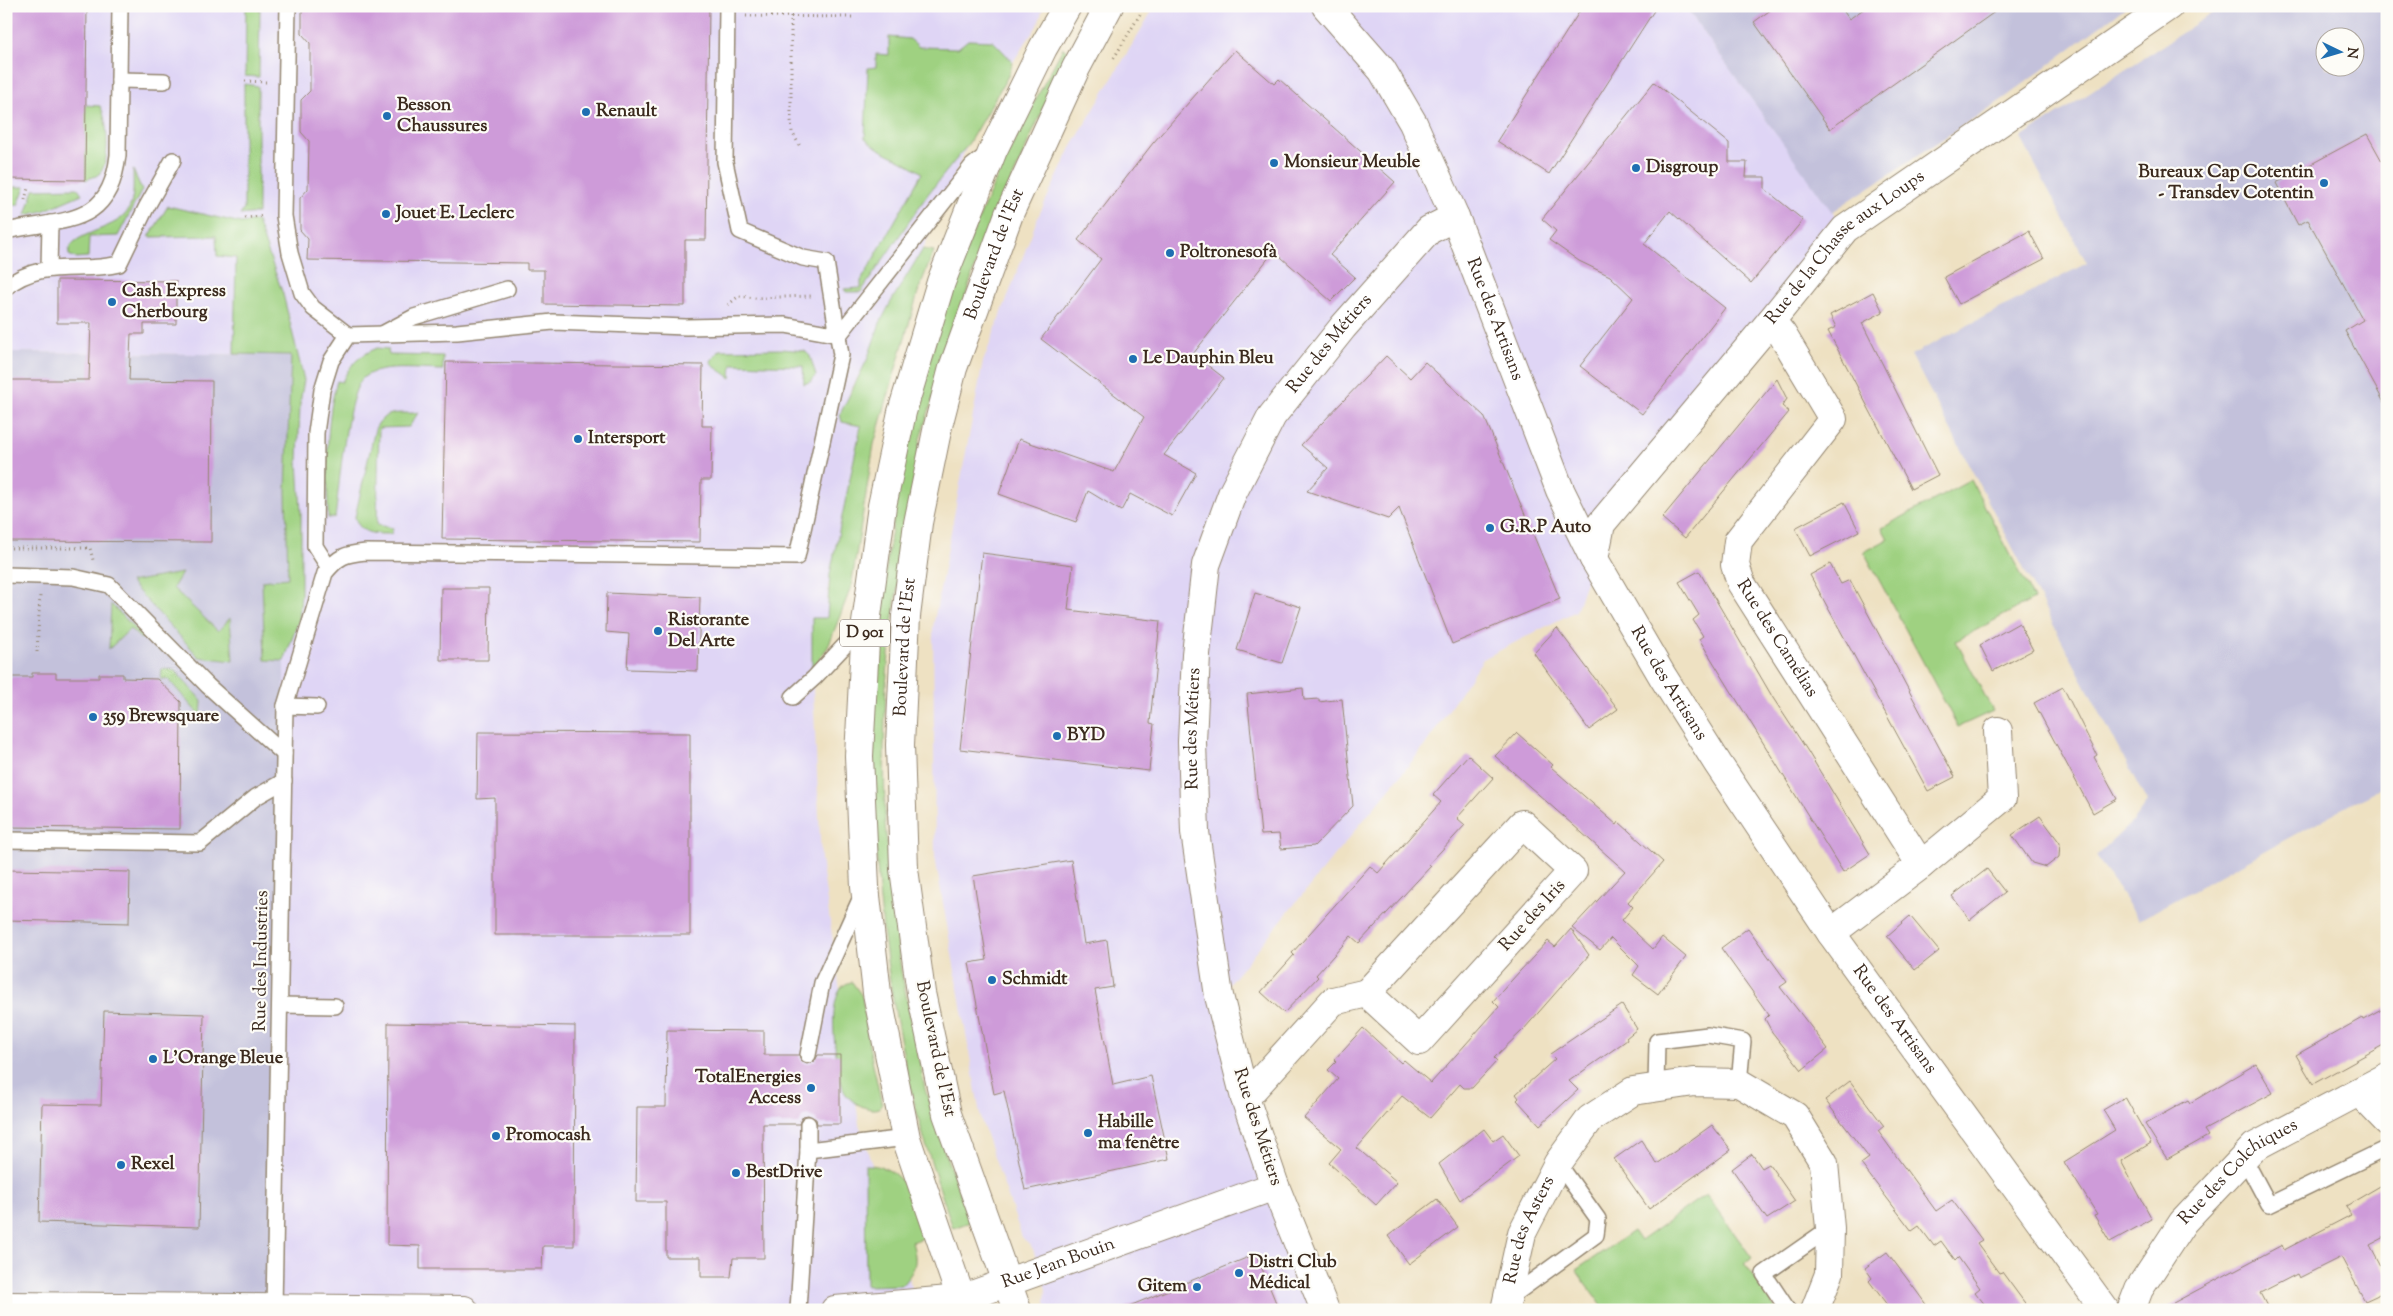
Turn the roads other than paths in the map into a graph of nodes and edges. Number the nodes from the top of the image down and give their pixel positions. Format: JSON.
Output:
{"nodes":[{"id":1,"x":120,"y":6,"type":"edge"},
{"id":2,"x":288,"y":6,"type":"edge"},
{"id":3,"x":1067,"y":6,"type":"edge"},
{"id":4,"x":1109,"y":6,"type":"edge"},
{"id":5,"x":1326,"y":6,"type":"edge"},
{"id":6,"x":2169,"y":6,"type":"edge"},
{"id":7,"x":727,"y":11,"type":"edge"},
{"id":8,"x":119,"y":80,"type":"junction"},
{"id":9,"x":164,"y":82,"type":"dead end"},
{"id":10,"x":993,"y":150,"type":"junction"},
{"id":11,"x":173,"y":160,"type":"dead end"},
{"id":12,"x":1455,"y":217,"type":"junction"},
{"id":13,"x":50,"y":223,"type":"junction"},
{"id":14,"x":6,"y":231,"type":"edge"},
{"id":15,"x":49,"y":269,"type":"junction"},
{"id":16,"x":6,"y":287,"type":"edge"},
{"id":17,"x":507,"y":289,"type":"dead end"},
{"id":18,"x":1771,"y":321,"type":"junction"},
{"id":19,"x":348,"y":335,"type":"junction"},
{"id":20,"x":379,"y":335,"type":"junction"},
{"id":21,"x":839,"y":335,"type":"junction"},
{"id":22,"x":1594,"y":559,"type":"junction"},
{"id":23,"x":329,"y":568,"type":"junction"},
{"id":24,"x":6,"y":576,"type":"edge"},
{"id":25,"x":866,"y":623,"type":"junction"},
{"id":26,"x":793,"y":697,"type":"dead end"},
{"id":27,"x":285,"y":706,"type":"junction"},
{"id":28,"x":317,"y":707,"type":"dead end"},
{"id":29,"x":1998,"y":731,"type":"dead end"},
{"id":30,"x":284,"y":754,"type":"junction"},
{"id":31,"x":284,"y":781,"type":"junction"},
{"id":32,"x":6,"y":840,"type":"edge"},
{"id":33,"x":1921,"y":865,"type":"junction"},
{"id":34,"x":865,"y":887,"type":"junction"},
{"id":35,"x":1831,"y":933,"type":"junction"},
{"id":36,"x":1368,"y":993,"type":"junction"},
{"id":37,"x":280,"y":1006,"type":"junction"},
{"id":38,"x":335,"y":1006,"type":"dead end"},
{"id":39,"x":808,"y":1055,"type":"dead end"},
{"id":40,"x":2387,"y":1077,"type":"edge"},
{"id":41,"x":1739,"y":1083,"type":"junction"},
{"id":42,"x":1656,"y":1088,"type":"junction"},
{"id":43,"x":2359,"y":1092,"type":"junction"},
{"id":44,"x":1245,"y":1098,"type":"junction"},
{"id":45,"x":2387,"y":1121,"type":"edge"},
{"id":46,"x":808,"y":1124,"type":"dead end"},
{"id":47,"x":906,"y":1138,"type":"junction"},
{"id":48,"x":2387,"y":1148,"type":"edge"},
{"id":49,"x":808,"y":1150,"type":"junction"},
{"id":50,"x":2244,"y":1158,"type":"junction"},
{"id":51,"x":1558,"y":1163,"type":"junction"},
{"id":52,"x":1275,"y":1186,"type":"junction"},
{"id":53,"x":1830,"y":1228,"type":"junction"},
{"id":54,"x":1008,"y":1284,"type":"junction"},
{"id":55,"x":963,"y":1304,"type":"edge"},
{"id":56,"x":1506,"y":1305,"type":"edge"},
{"id":57,"x":6,"y":1306,"type":"edge"},
{"id":58,"x":129,"y":1308,"type":"edge"},
{"id":59,"x":274,"y":1308,"type":"junction"},
{"id":60,"x":464,"y":1310,"type":"edge"},
{"id":61,"x":798,"y":1310,"type":"edge"},
{"id":62,"x":836,"y":1310,"type":"edge"},
{"id":63,"x":1017,"y":1310,"type":"edge"},
{"id":64,"x":1325,"y":1310,"type":"edge"},
{"id":65,"x":1788,"y":1310,"type":"edge"},
{"id":66,"x":1815,"y":1310,"type":"edge"},
{"id":67,"x":2104,"y":1310,"type":"edge"},
{"id":68,"x":2131,"y":1310,"type":"edge"}],
"edges":[{"from":1,"to":8,"type":"lane"},
{"from":2,"to":19,"type":"lane"},
{"from":3,"to":10,"type":"street","number":"D 901"},
{"from":4,"to":54,"type":"street","name":"Boulevard de l'Est","number":"D 901"},
{"from":5,"to":12,"type":"street","name":"Rue des Artisans"},
{"from":6,"to":18,"type":"street","name":"Rue de la Chasse aux Loups"},
{"from":7,"to":21,"type":"lane"},
{"from":8,"to":9,"type":"lane"},
{"from":8,"to":13,"type":"lane"},
{"from":10,"to":21,"type":"lane"},
{"from":10,"to":25,"type":"street","number":"D 901"},
{"from":11,"to":15,"type":"lane"},
{"from":12,"to":22,"type":"street","name":"Rue des Artisans"},
{"from":12,"to":44,"type":"street","name":"Rue des Métiers"},
{"from":13,"to":14,"type":"lane"},
{"from":13,"to":15,"type":"lane"},
{"from":15,"to":16,"type":"lane"},
{"from":17,"to":20,"type":"lane"},
{"from":18,"to":22,"type":"street","name":"Rue de la Chasse aux Loups"},
{"from":18,"to":33,"type":"street","name":"Rue des Camélias"},
{"from":19,"to":20,"type":"lane"},
{"from":19,"to":23,"type":"lane"},
{"from":20,"to":21,"type":"lane"},
{"from":21,"to":23,"type":"lane"},
{"from":22,"to":35,"type":"street","name":"Rue des Artisans"},
{"from":23,"to":27,"type":"lane","name":"Rue des Industries"},
{"from":24,"to":30,"type":"lane"},
{"from":25,"to":26,"type":"lane"},
{"from":25,"to":34,"type":"street","number":"D 901"},
{"from":27,"to":28,"type":"lane"},
{"from":27,"to":30,"type":"lane","name":"Rue des Industries"},
{"from":29,"to":33,"type":"street"},
{"from":30,"to":31,"type":"lane","name":"Rue des Industries"},
{"from":31,"to":32,"type":"lane"},
{"from":31,"to":37,"type":"lane","name":"Rue des Industries"},
{"from":33,"to":35,"type":"street"},
{"from":34,"to":39,"type":"lane"},
{"from":34,"to":47,"type":"street","number":"D 901"},
{"from":35,"to":67,"type":"street","name":"Rue des Artisans"},
{"from":36,"to":36,"type":"street","name":"Rue des Iris"},
{"from":36,"to":44,"type":"street"},
{"from":37,"to":38,"type":"lane"},
{"from":37,"to":59,"type":"lane","name":"Rue des Industries"},
{"from":40,"to":43,"type":"street","name":"Rue des Colchiques"},
{"from":41,"to":42,"type":"street","name":"Rue des Asters"},
{"from":41,"to":42,"type":"lane"},
{"from":41,"to":53,"type":"street","name":"Rue des Asters"},
{"from":42,"to":51,"type":"street","name":"Rue des Asters"},
{"from":43,"to":45,"type":"street"},
{"from":43,"to":50,"type":"street","name":"Rue des Colchiques"},
{"from":44,"to":52,"type":"street","name":"Rue des Métiers"},
{"from":46,"to":49,"type":"lane"},
{"from":47,"to":49,"type":"lane"},
{"from":47,"to":55,"type":"street","number":"D 901"},
{"from":48,"to":50,"type":"lane"},
{"from":49,"to":61,"type":"lane"},
{"from":50,"to":68,"type":"street","name":"Rue des Colchiques"},
{"from":51,"to":56,"type":"street","name":"Rue des Asters"},
{"from":51,"to":56,"type":"lane","name":"Rue des Asters"},
{"from":52,"to":54,"type":"street","name":"Rue Jean Bouin"},
{"from":52,"to":64,"type":"street","name":"Rue des Métiers"},
{"from":53,"to":65,"type":"lane"},
{"from":53,"to":66,"type":"street","name":"Rue des Asters"},
{"from":54,"to":55,"type":"street","name":"Rue Jean Bouin"},
{"from":54,"to":63,"type":"street","name":"Boulevard de l'Est","number":"D 901"},
{"from":55,"to":62,"type":"street","name":"Rue Jean Bouin"},
{"from":57,"to":58,"type":"street"},
{"from":58,"to":59,"type":"street"},
{"from":59,"to":60,"type":"street"}]}
